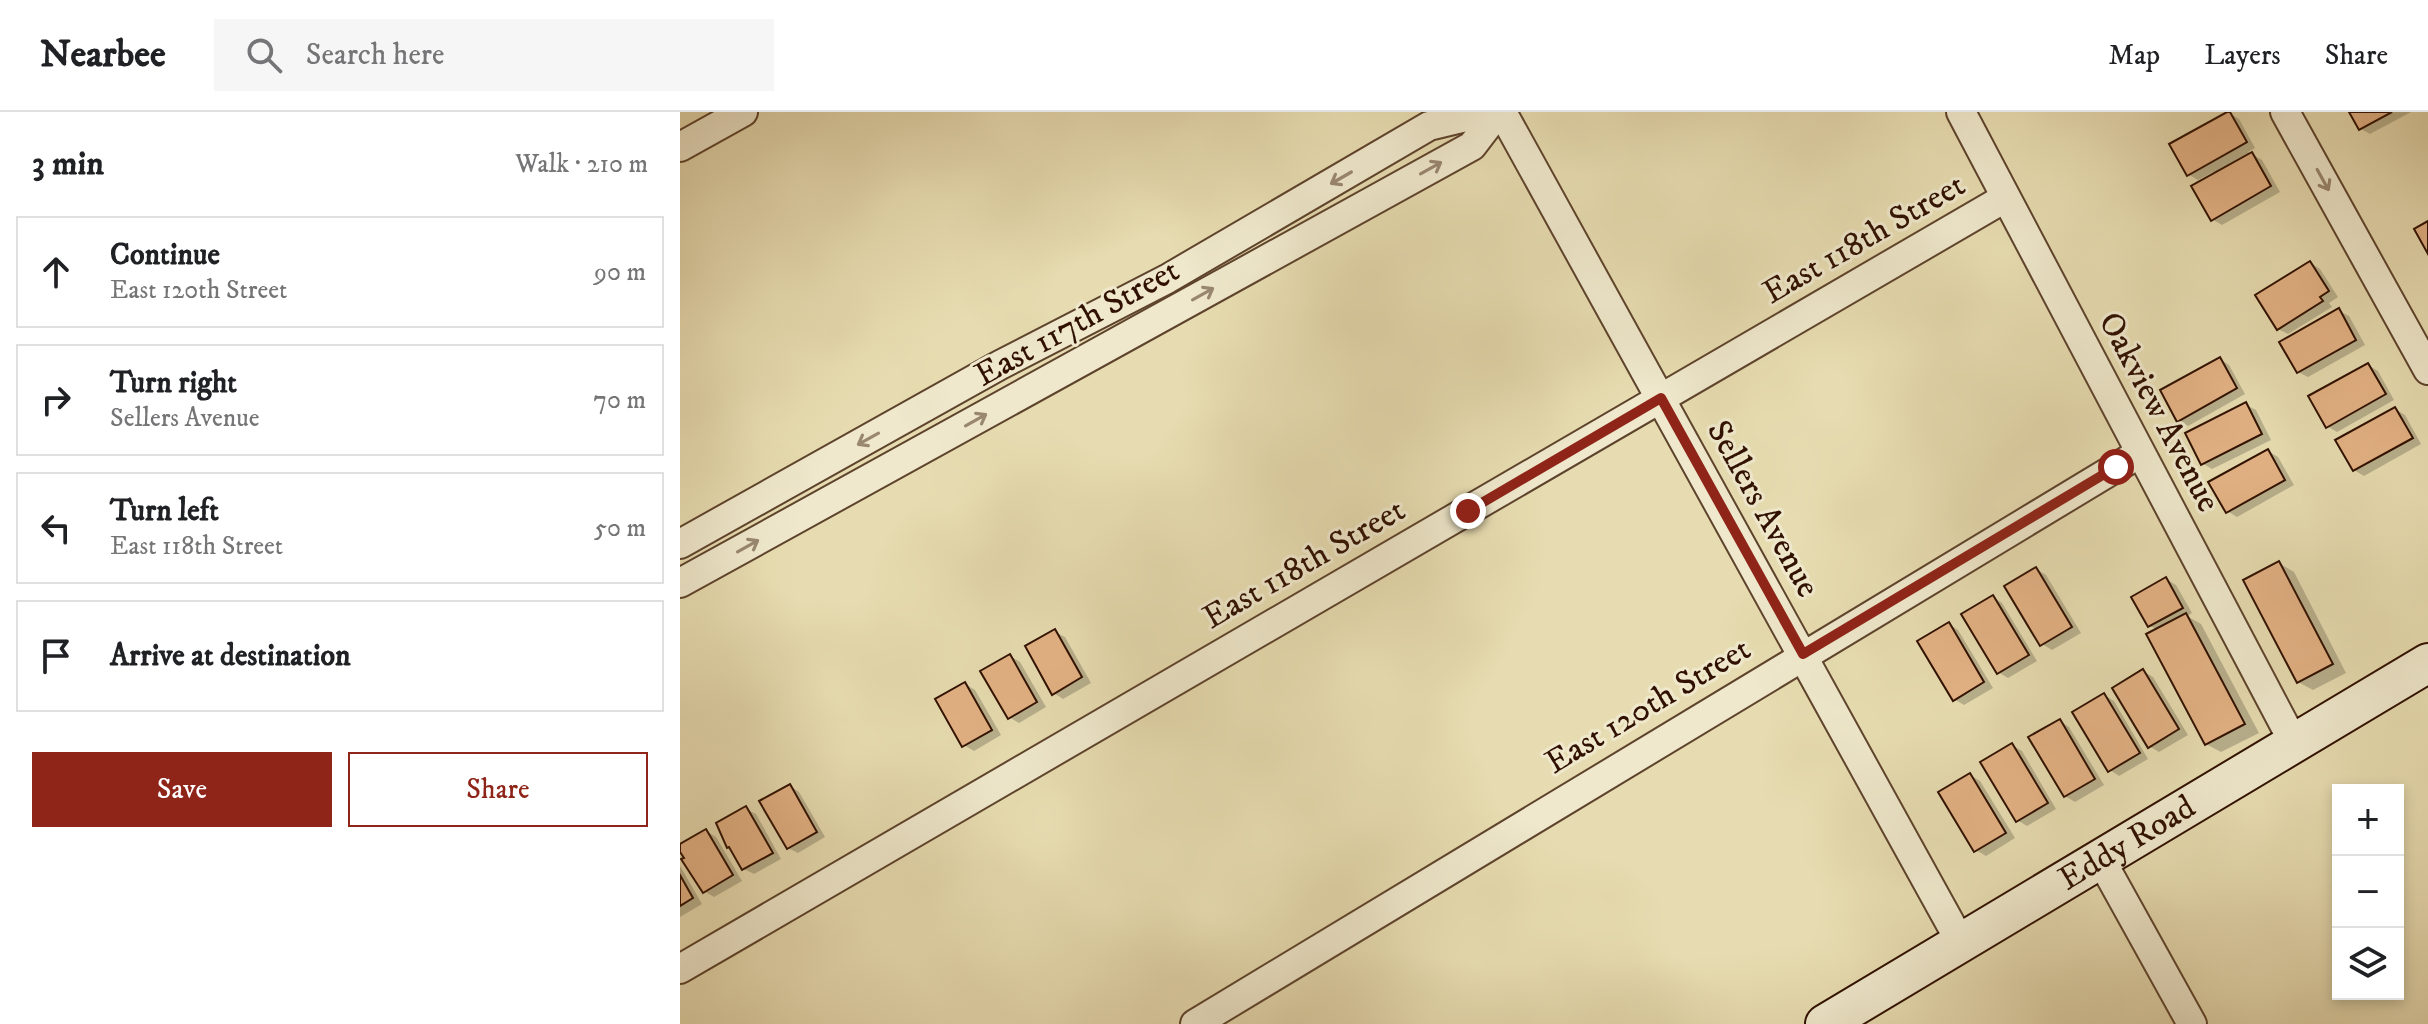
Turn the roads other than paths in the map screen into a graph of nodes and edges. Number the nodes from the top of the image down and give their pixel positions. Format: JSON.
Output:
{"nodes":[{"id":1,"x":743,"y":112,"type":"edge"},
{"id":2,"x":1487,"y":112,"type":"edge"},
{"id":3,"x":1500,"y":112,"type":"edge"},
{"id":4,"x":1961,"y":112,"type":"edge"},
{"id":5,"x":2285,"y":112,"type":"edge"},
{"id":6,"x":680,"y":147,"type":"edge"},
{"id":7,"x":2005,"y":198,"type":"junction"},
{"id":8,"x":2428,"y":370,"type":"edge"},
{"id":9,"x":1661,"y":398,"type":"junction"},
{"id":10,"x":2140,"y":453,"type":"junction"},
{"id":11,"x":680,"y":544,"type":"edge"},
{"id":12,"x":680,"y":583,"type":"edge"},
{"id":13,"x":1803,"y":654,"type":"junction"},
{"id":14,"x":2428,"y":663,"type":"edge"},
{"id":15,"x":2295,"y":745,"type":"junction"},
{"id":16,"x":2101,"y":860,"type":"junction"},
{"id":17,"x":1960,"y":941,"type":"junction"},
{"id":18,"x":680,"y":969,"type":"edge"},
{"id":19,"x":1195,"y":1024,"type":"edge"},
{"id":20,"x":1825,"y":1024,"type":"edge"},
{"id":21,"x":2192,"y":1024,"type":"edge"}],
"edges":[{"from":1,"to":6,"type":"street"},
{"from":2,"to":11,"type":"street","name":"East 117th Street","one_way":true},
{"from":3,"to":9,"type":"street","name":"Sellers Avenue"},
{"from":12,"to":3,"type":"street","name":"East 117th Street","one_way":true},
{"from":4,"to":7,"type":"street","name":"Oakview Avenue"},
{"from":5,"to":8,"type":"street","one_way":true},
{"from":7,"to":9,"type":"street","name":"East 118th Street"},
{"from":7,"to":10,"type":"street","name":"Oakview Avenue"},
{"from":9,"to":13,"type":"street","name":"Sellers Avenue"},
{"from":9,"to":18,"type":"street","name":"East 118th Street"},
{"from":10,"to":13,"type":"street","name":"East 120th Street"},
{"from":10,"to":15,"type":"street","name":"Oakview Avenue"},
{"from":13,"to":17,"type":"street","name":"Sellers Avenue"},
{"from":13,"to":19,"type":"street","name":"East 120th Street"},
{"from":14,"to":15,"type":"street","name":"Eddy Road"},
{"from":15,"to":16,"type":"street","name":"Eddy Road"},
{"from":16,"to":17,"type":"street","name":"Eddy Road"},
{"from":16,"to":21,"type":"street"},
{"from":17,"to":20,"type":"street","name":"Eddy Road"}]}
